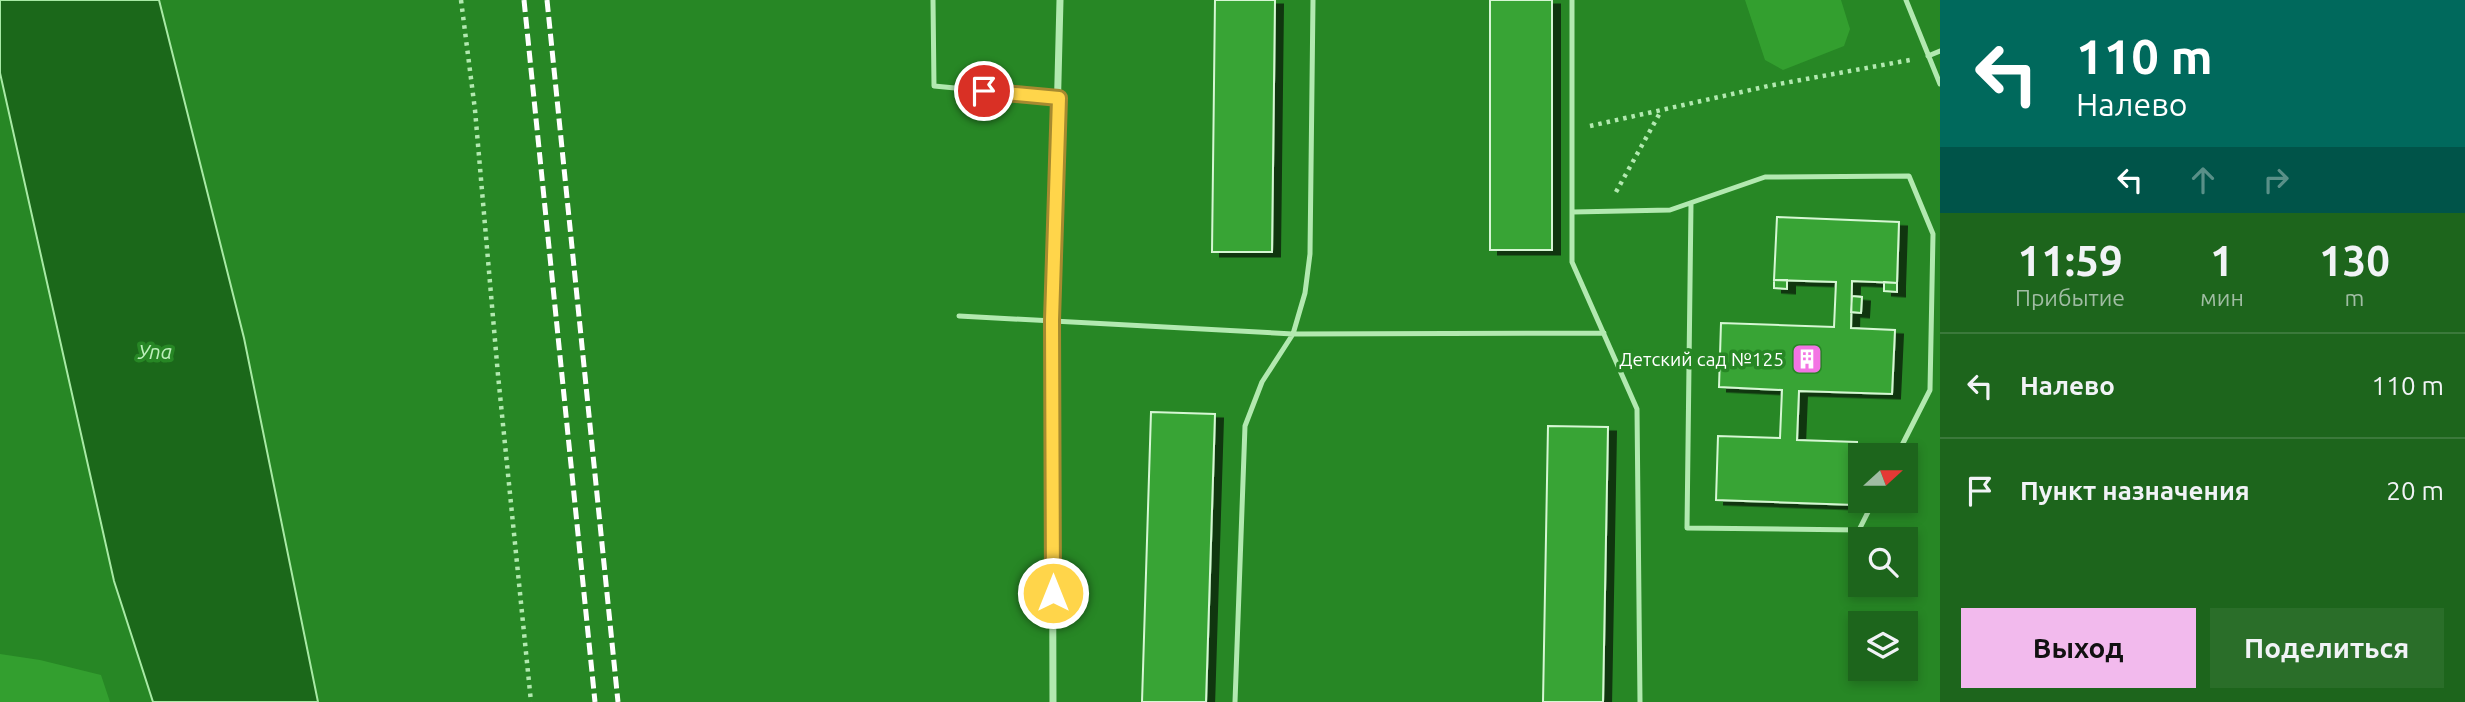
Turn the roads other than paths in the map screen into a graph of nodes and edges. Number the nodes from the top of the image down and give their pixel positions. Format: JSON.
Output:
{"nodes":[{"id":1,"x":933,"y":0,"type":"edge"},
{"id":2,"x":1060,"y":0,"type":"edge"},
{"id":3,"x":1313,"y":0,"type":"edge"},
{"id":4,"x":1573,"y":0,"type":"edge"},
{"id":5,"x":1906,"y":0,"type":"edge"},
{"id":6,"x":1940,"y":51,"type":"edge"},
{"id":7,"x":1928,"y":56,"type":"junction"},
{"id":8,"x":1940,"y":83,"type":"edge"},
{"id":9,"x":1059,"y":98,"type":"junction"},
{"id":10,"x":1690,"y":203,"type":"junction"},
{"id":11,"x":1573,"y":212,"type":"junction"},
{"id":12,"x":958,"y":316,"type":"dead end"},
{"id":13,"x":1052,"y":320,"type":"junction"},
{"id":14,"x":1604,"y":333,"type":"junction"},
{"id":15,"x":1293,"y":334,"type":"junction"},
{"id":16,"x":1940,"y":389,"type":"edge"},
{"id":17,"x":1930,"y":390,"type":"junction"},
{"id":18,"x":1903,"y":443,"type":"edge"},
{"id":19,"x":1867,"y":513,"type":"edge"},
{"id":20,"x":1053,"y":702,"type":"edge"},
{"id":21,"x":1235,"y":702,"type":"edge"},
{"id":22,"x":1640,"y":702,"type":"edge"}],
"edges":[{"from":1,"to":9,"type":"lane"},
{"from":2,"to":9,"type":"street"},
{"from":3,"to":15,"type":"lane"},
{"from":4,"to":11,"type":"lane"},
{"from":5,"to":7,"type":"lane"},
{"from":6,"to":7,"type":"lane"},
{"from":7,"to":8,"type":"lane"},
{"from":9,"to":13,"type":"street"},
{"from":10,"to":11,"type":"lane"},
{"from":10,"to":17,"type":"lane"},
{"from":10,"to":19,"type":"lane"},
{"from":11,"to":14,"type":"lane"},
{"from":12,"to":13,"type":"lane"},
{"from":13,"to":15,"type":"lane"},
{"from":13,"to":20,"type":"street"},
{"from":14,"to":15,"type":"lane"},
{"from":14,"to":22,"type":"lane"},
{"from":15,"to":21,"type":"lane"},
{"from":16,"to":17,"type":"lane"},
{"from":17,"to":18,"type":"lane"}]}
